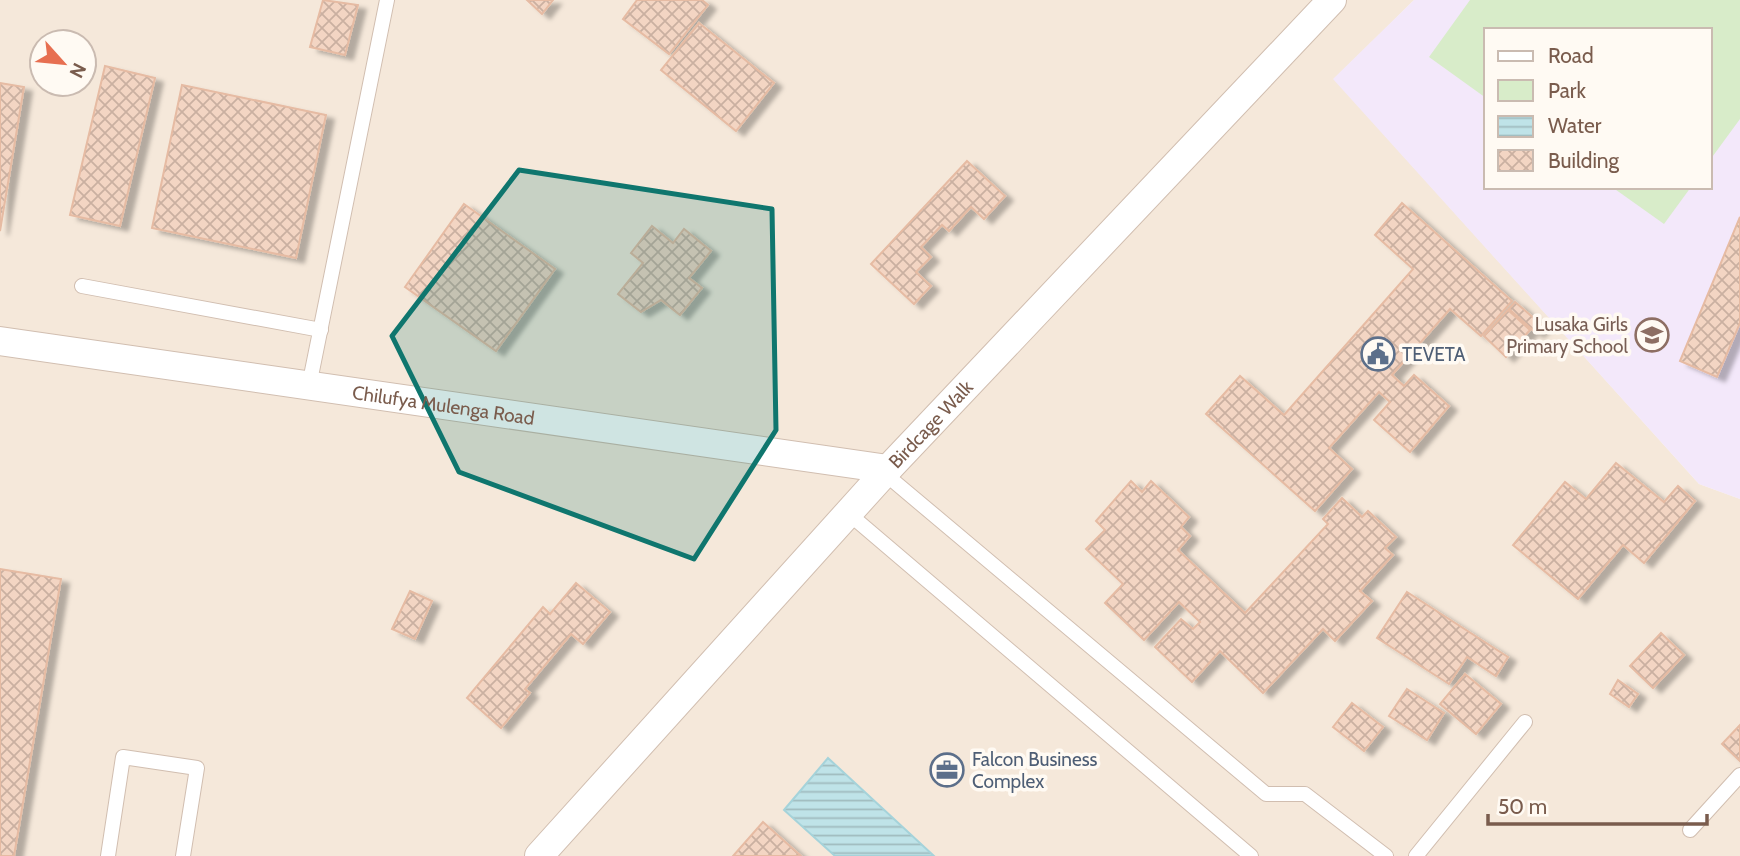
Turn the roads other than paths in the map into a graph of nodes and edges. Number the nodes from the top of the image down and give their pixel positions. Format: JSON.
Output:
{"nodes":[{"id":1,"x":387,"y":0,"type":"edge"},
{"id":2,"x":1332,"y":0,"type":"edge"},
{"id":3,"x":82,"y":286,"type":"dead end"},
{"id":4,"x":321,"y":330,"type":"junction"},
{"id":5,"x":0,"y":341,"type":"edge"},
{"id":6,"x":309,"y":386,"type":"junction"},
{"id":7,"x":886,"y":471,"type":"junction"},
{"id":8,"x":848,"y":513,"type":"junction"},
{"id":9,"x":1525,"y":722,"type":"dead end"},
{"id":10,"x":1740,"y":775,"type":"edge"},
{"id":11,"x":1689,"y":830,"type":"dead end"},
{"id":12,"x":108,"y":856,"type":"edge"},
{"id":13,"x":183,"y":856,"type":"edge"},
{"id":14,"x":539,"y":856,"type":"edge"},
{"id":15,"x":1251,"y":856,"type":"edge"},
{"id":16,"x":1386,"y":856,"type":"edge"},
{"id":17,"x":1416,"y":856,"type":"edge"}],
"edges":[{"from":1,"to":4,"type":"lane"},
{"from":2,"to":7,"type":"street","name":"Birdcage Walk"},
{"from":3,"to":4,"type":"lane"},
{"from":4,"to":6,"type":"lane"},
{"from":5,"to":6,"type":"street","name":"Chilufya Mulenga Road"},
{"from":6,"to":7,"type":"street","name":"Chilufya Mulenga Road"},
{"from":7,"to":8,"type":"street","name":"Birdcage Walk"},
{"from":7,"to":16,"type":"lane"},
{"from":8,"to":14,"type":"street","name":"Birdcage Walk"},
{"from":8,"to":15,"type":"lane"},
{"from":9,"to":17,"type":"lane"},
{"from":10,"to":11,"type":"lane"},
{"from":12,"to":13,"type":"lane"}]}
